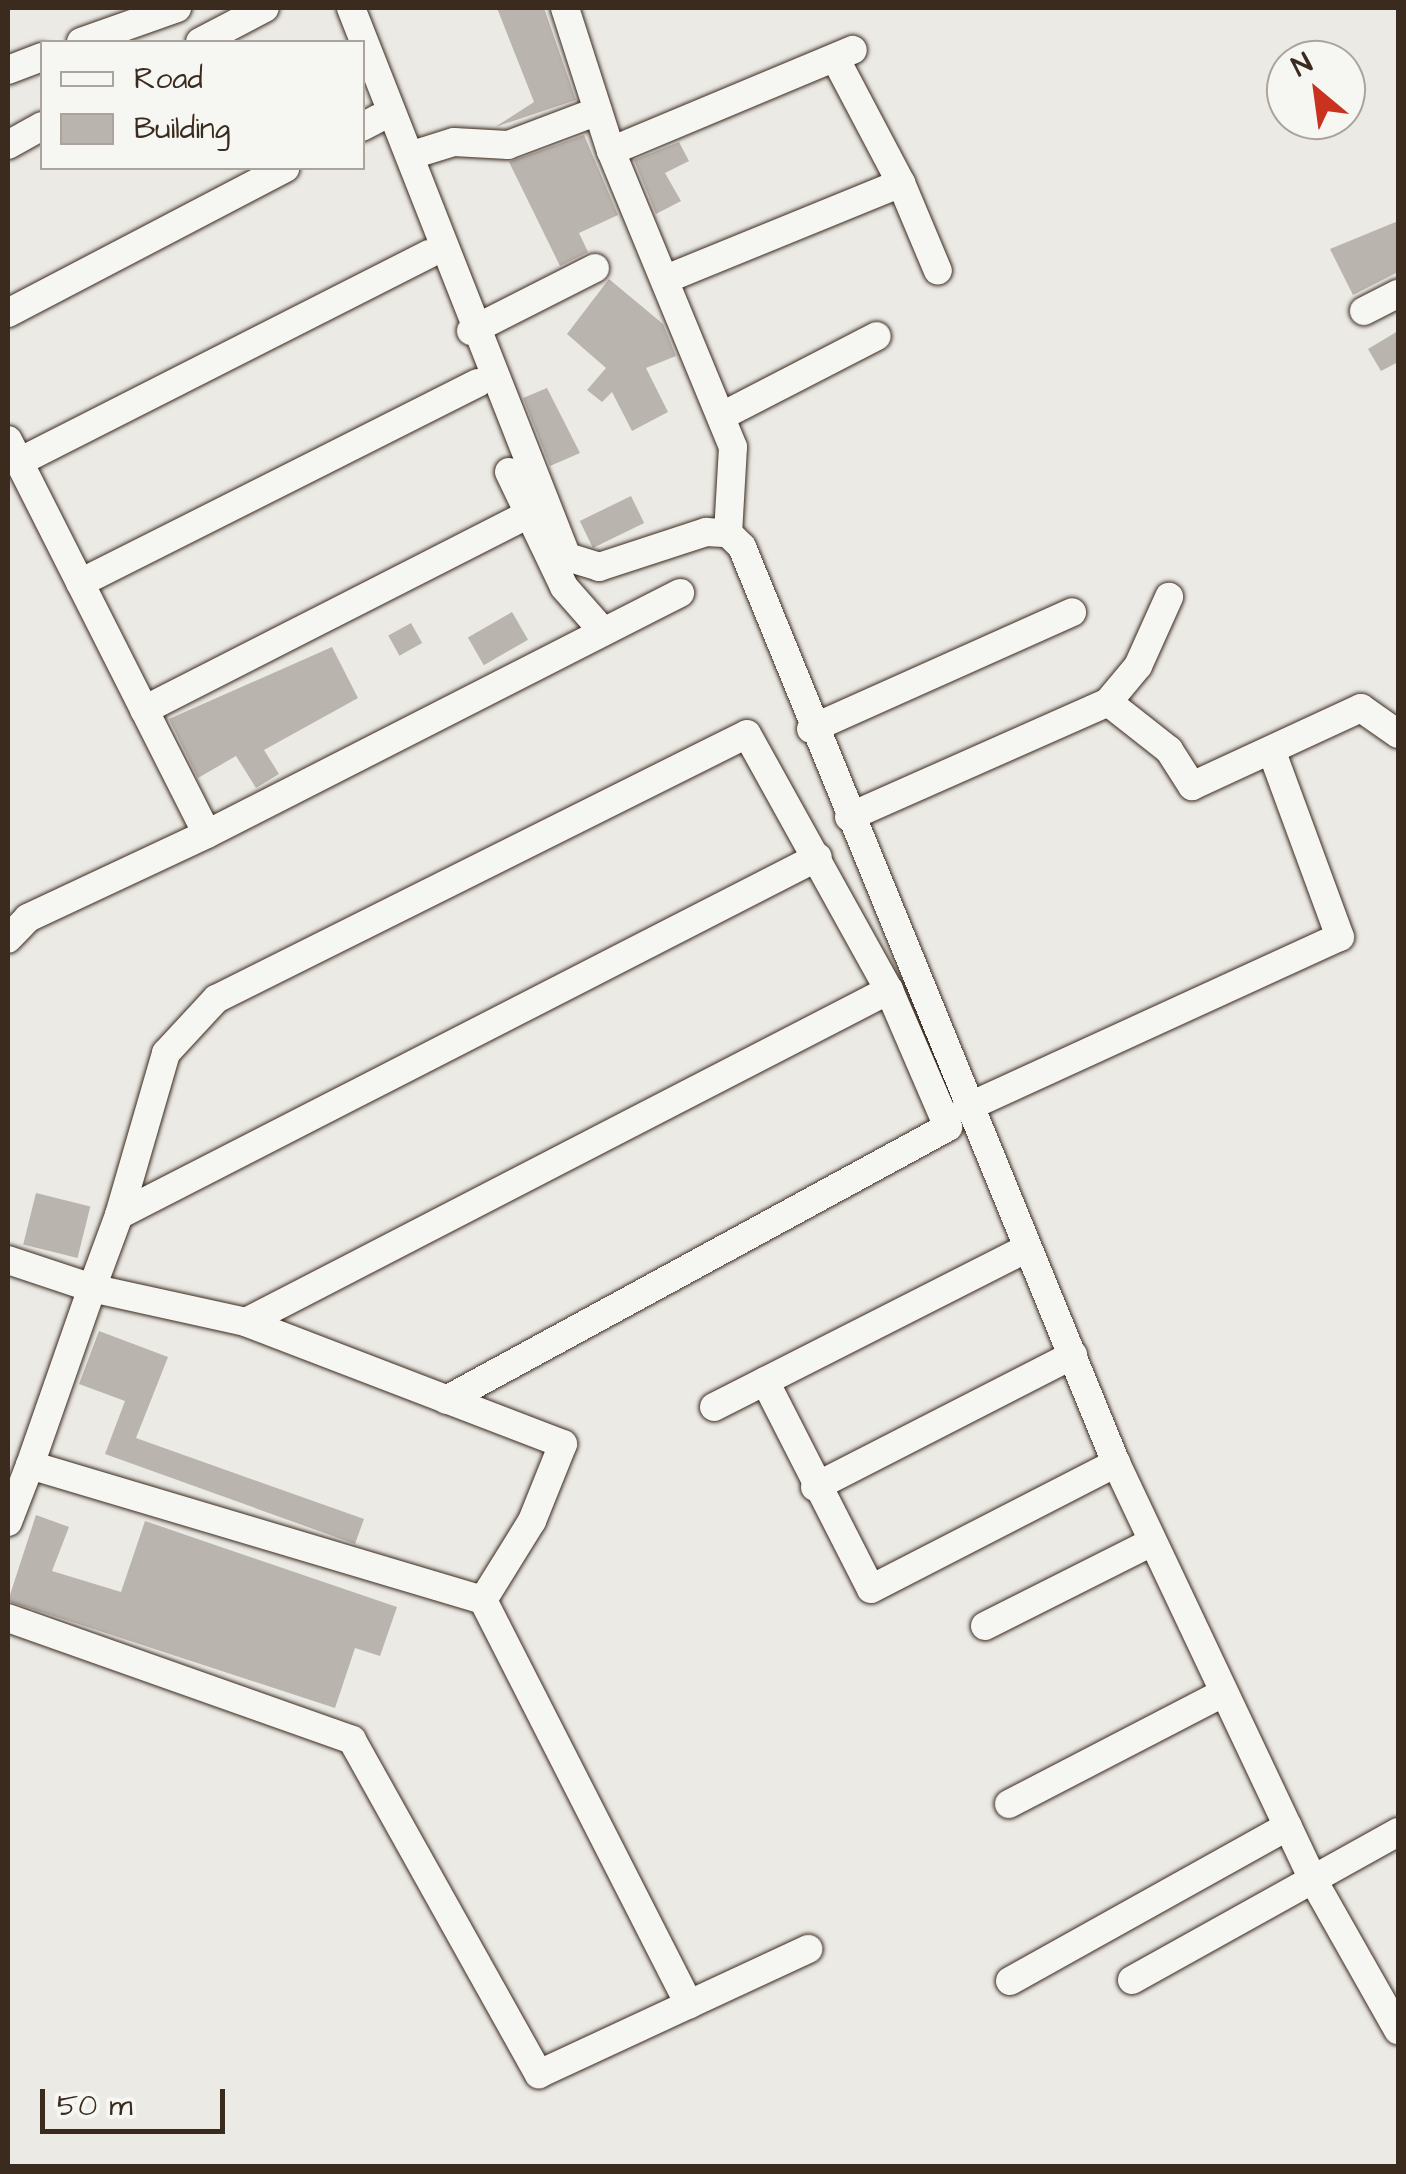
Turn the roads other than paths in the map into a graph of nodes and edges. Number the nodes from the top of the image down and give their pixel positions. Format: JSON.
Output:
{"nodes":[{"id":1,"x":92,"y":8,"type":"edge"},
{"id":2,"x":177,"y":8,"type":"edge"},
{"id":3,"x":266,"y":8,"type":"edge"},
{"id":4,"x":333,"y":8,"type":"edge"},
{"id":5,"x":350,"y":8,"type":"edge"},
{"id":6,"x":565,"y":8,"type":"edge"},
{"id":7,"x":92,"y":38,"type":"edge"},
{"id":8,"x":204,"y":40,"type":"edge"},
{"id":9,"x":347,"y":40,"type":"edge"},
{"id":10,"x":363,"y":40,"type":"edge"},
{"id":11,"x":365,"y":44,"type":"edge"},
{"id":12,"x":40,"y":58,"type":"edge"},
{"id":13,"x":8,"y":70,"type":"edge"},
{"id":14,"x":365,"y":93,"type":"edge"},
{"id":15,"x":598,"y":111,"type":"junction"},
{"id":16,"x":371,"y":123,"type":"edge"},
{"id":17,"x":40,"y":127,"type":"edge"},
{"id":18,"x":8,"y":145,"type":"edge"},
{"id":19,"x":611,"y":151,"type":"junction"},
{"id":20,"x":412,"y":155,"type":"junction"},
{"id":21,"x":282,"y":170,"type":"edge"},
{"id":22,"x":900,"y":183,"type":"junction"},
{"id":23,"x":429,"y":254,"type":"junction"},
{"id":24,"x":595,"y":268,"type":"dead end"},
{"id":25,"x":938,"y":272,"type":"dead end"},
{"id":26,"x":666,"y":279,"type":"junction"},
{"id":27,"x":1398,"y":294,"type":"edge"},
{"id":28,"x":1364,"y":311,"type":"dead end"},
{"id":29,"x":8,"y":313,"type":"edge"},
{"id":30,"x":472,"y":332,"type":"junction"},
{"id":31,"x":877,"y":336,"type":"dead end"},
{"id":32,"x":476,"y":383,"type":"junction"},
{"id":33,"x":722,"y":416,"type":"junction"},
{"id":34,"x":13,"y":451,"type":"edge"},
{"id":35,"x":525,"y":516,"type":"junction"},
{"id":36,"x":728,"y":532,"type":"junction"},
{"id":37,"x":80,"y":583,"type":"junction"},
{"id":38,"x":680,"y":593,"type":"dead end"},
{"id":39,"x":1170,"y":598,"type":"dead end"},
{"id":40,"x":1072,"y":612,"type":"dead end"},
{"id":41,"x":601,"y":629,"type":"junction"},
{"id":42,"x":1108,"y":702,"type":"junction"},
{"id":43,"x":144,"y":710,"type":"junction"},
{"id":44,"x":811,"y":729,"type":"junction"},
{"id":45,"x":1398,"y":734,"type":"edge"},
{"id":46,"x":1273,"y":755,"type":"junction"},
{"id":47,"x":848,"y":817,"type":"junction"},
{"id":48,"x":207,"y":834,"type":"junction"},
{"id":49,"x":818,"y":857,"type":"junction"},
{"id":50,"x":8,"y":939,"type":"edge"},
{"id":51,"x":889,"y":990,"type":"junction"},
{"id":52,"x":966,"y":1108,"type":"junction"},
{"id":53,"x":119,"y":1215,"type":"junction"},
{"id":54,"x":1027,"y":1248,"type":"junction"},
{"id":55,"x":8,"y":1260,"type":"edge"},
{"id":56,"x":92,"y":1288,"type":"junction"},
{"id":57,"x":246,"y":1322,"type":"junction"},
{"id":58,"x":1073,"y":1354,"type":"junction"},
{"id":59,"x":765,"y":1380,"type":"junction"},
{"id":60,"x":446,"y":1400,"type":"junction"},
{"id":61,"x":714,"y":1406,"type":"dead end"},
{"id":62,"x":30,"y":1464,"type":"junction"},
{"id":63,"x":1116,"y":1464,"type":"junction"},
{"id":64,"x":815,"y":1487,"type":"junction"},
{"id":65,"x":8,"y":1522,"type":"edge"},
{"id":66,"x":1152,"y":1542,"type":"junction"},
{"id":67,"x":483,"y":1600,"type":"junction"},
{"id":68,"x":8,"y":1618,"type":"edge"},
{"id":69,"x":985,"y":1626,"type":"dead end"},
{"id":70,"x":1223,"y":1693,"type":"junction"},
{"id":71,"x":1010,"y":1804,"type":"dead end"},
{"id":72,"x":1288,"y":1826,"type":"junction"},
{"id":73,"x":1398,"y":1832,"type":"edge"},
{"id":74,"x":1312,"y":1878,"type":"junction"},
{"id":75,"x":808,"y":1950,"type":"dead end"},
{"id":76,"x":1132,"y":1980,"type":"dead end"},
{"id":77,"x":1010,"y":1981,"type":"dead end"},
{"id":78,"x":688,"y":2005,"type":"junction"},
{"id":79,"x":1398,"y":2030,"type":"edge"}],
"edges":[{"from":1,"to":7,"type":"street"},
{"from":2,"to":7,"type":"street"},
{"from":3,"to":8,"type":"street"},
{"from":4,"to":9,"type":"street"},
{"from":5,"to":10,"type":"street"},
{"from":6,"to":15,"type":"street"},
{"from":11,"to":20,"type":"street"},
{"from":12,"to":13,"type":"street"},
{"from":14,"to":16,"type":"street"},
{"from":15,"to":19,"type":"street"},
{"from":15,"to":20,"type":"street"},
{"from":16,"to":23,"type":"street"},
{"from":17,"to":18,"type":"street"},
{"from":19,"to":22,"type":"street"},
{"from":19,"to":26,"type":"street"},
{"from":20,"to":30,"type":"street"},
{"from":21,"to":29,"type":"street"},
{"from":22,"to":25,"type":"street"},
{"from":22,"to":26,"type":"street"},
{"from":23,"to":32,"type":"street"},
{"from":23,"to":34,"type":"street"},
{"from":24,"to":30,"type":"street"},
{"from":26,"to":33,"type":"street"},
{"from":27,"to":28,"type":"street"},
{"from":30,"to":36,"type":"street"},
{"from":31,"to":33,"type":"street"},
{"from":32,"to":35,"type":"street"},
{"from":32,"to":37,"type":"street"},
{"from":33,"to":36,"type":"street"},
{"from":34,"to":37,"type":"street"},
{"from":35,"to":41,"type":"street"},
{"from":35,"to":43,"type":"street"},
{"from":36,"to":44,"type":"street"},
{"from":37,"to":43,"type":"street"},
{"from":38,"to":41,"type":"street"},
{"from":39,"to":42,"type":"street"},
{"from":40,"to":44,"type":"street"},
{"from":41,"to":48,"type":"street"},
{"from":42,"to":46,"type":"street"},
{"from":42,"to":47,"type":"street"},
{"from":43,"to":48,"type":"street"},
{"from":44,"to":47,"type":"street"},
{"from":45,"to":46,"type":"street"},
{"from":46,"to":52,"type":"street"},
{"from":47,"to":52,"type":"street"},
{"from":48,"to":50,"type":"street"},
{"from":49,"to":51,"type":"street"},
{"from":49,"to":53,"type":"street"},
{"from":49,"to":53,"type":"street"},
{"from":51,"to":57,"type":"street"},
{"from":51,"to":60,"type":"street"},
{"from":52,"to":54,"type":"street"},
{"from":53,"to":56,"type":"street"},
{"from":54,"to":58,"type":"street"},
{"from":54,"to":59,"type":"street"},
{"from":55,"to":56,"type":"street"},
{"from":56,"to":57,"type":"street"},
{"from":56,"to":62,"type":"street"},
{"from":57,"to":60,"type":"street"},
{"from":58,"to":63,"type":"street"},
{"from":58,"to":64,"type":"street"},
{"from":59,"to":61,"type":"street"},
{"from":59,"to":64,"type":"street"},
{"from":60,"to":67,"type":"street"},
{"from":62,"to":65,"type":"street"},
{"from":62,"to":67,"type":"street"},
{"from":63,"to":64,"type":"street"},
{"from":63,"to":66,"type":"street"},
{"from":66,"to":69,"type":"street"},
{"from":66,"to":70,"type":"street"},
{"from":67,"to":78,"type":"street"},
{"from":68,"to":78,"type":"street"},
{"from":70,"to":71,"type":"street"},
{"from":70,"to":72,"type":"street"},
{"from":72,"to":74,"type":"street"},
{"from":72,"to":77,"type":"street"},
{"from":73,"to":74,"type":"street"},
{"from":74,"to":76,"type":"street"},
{"from":74,"to":79,"type":"street"},
{"from":75,"to":78,"type":"street"}]}
